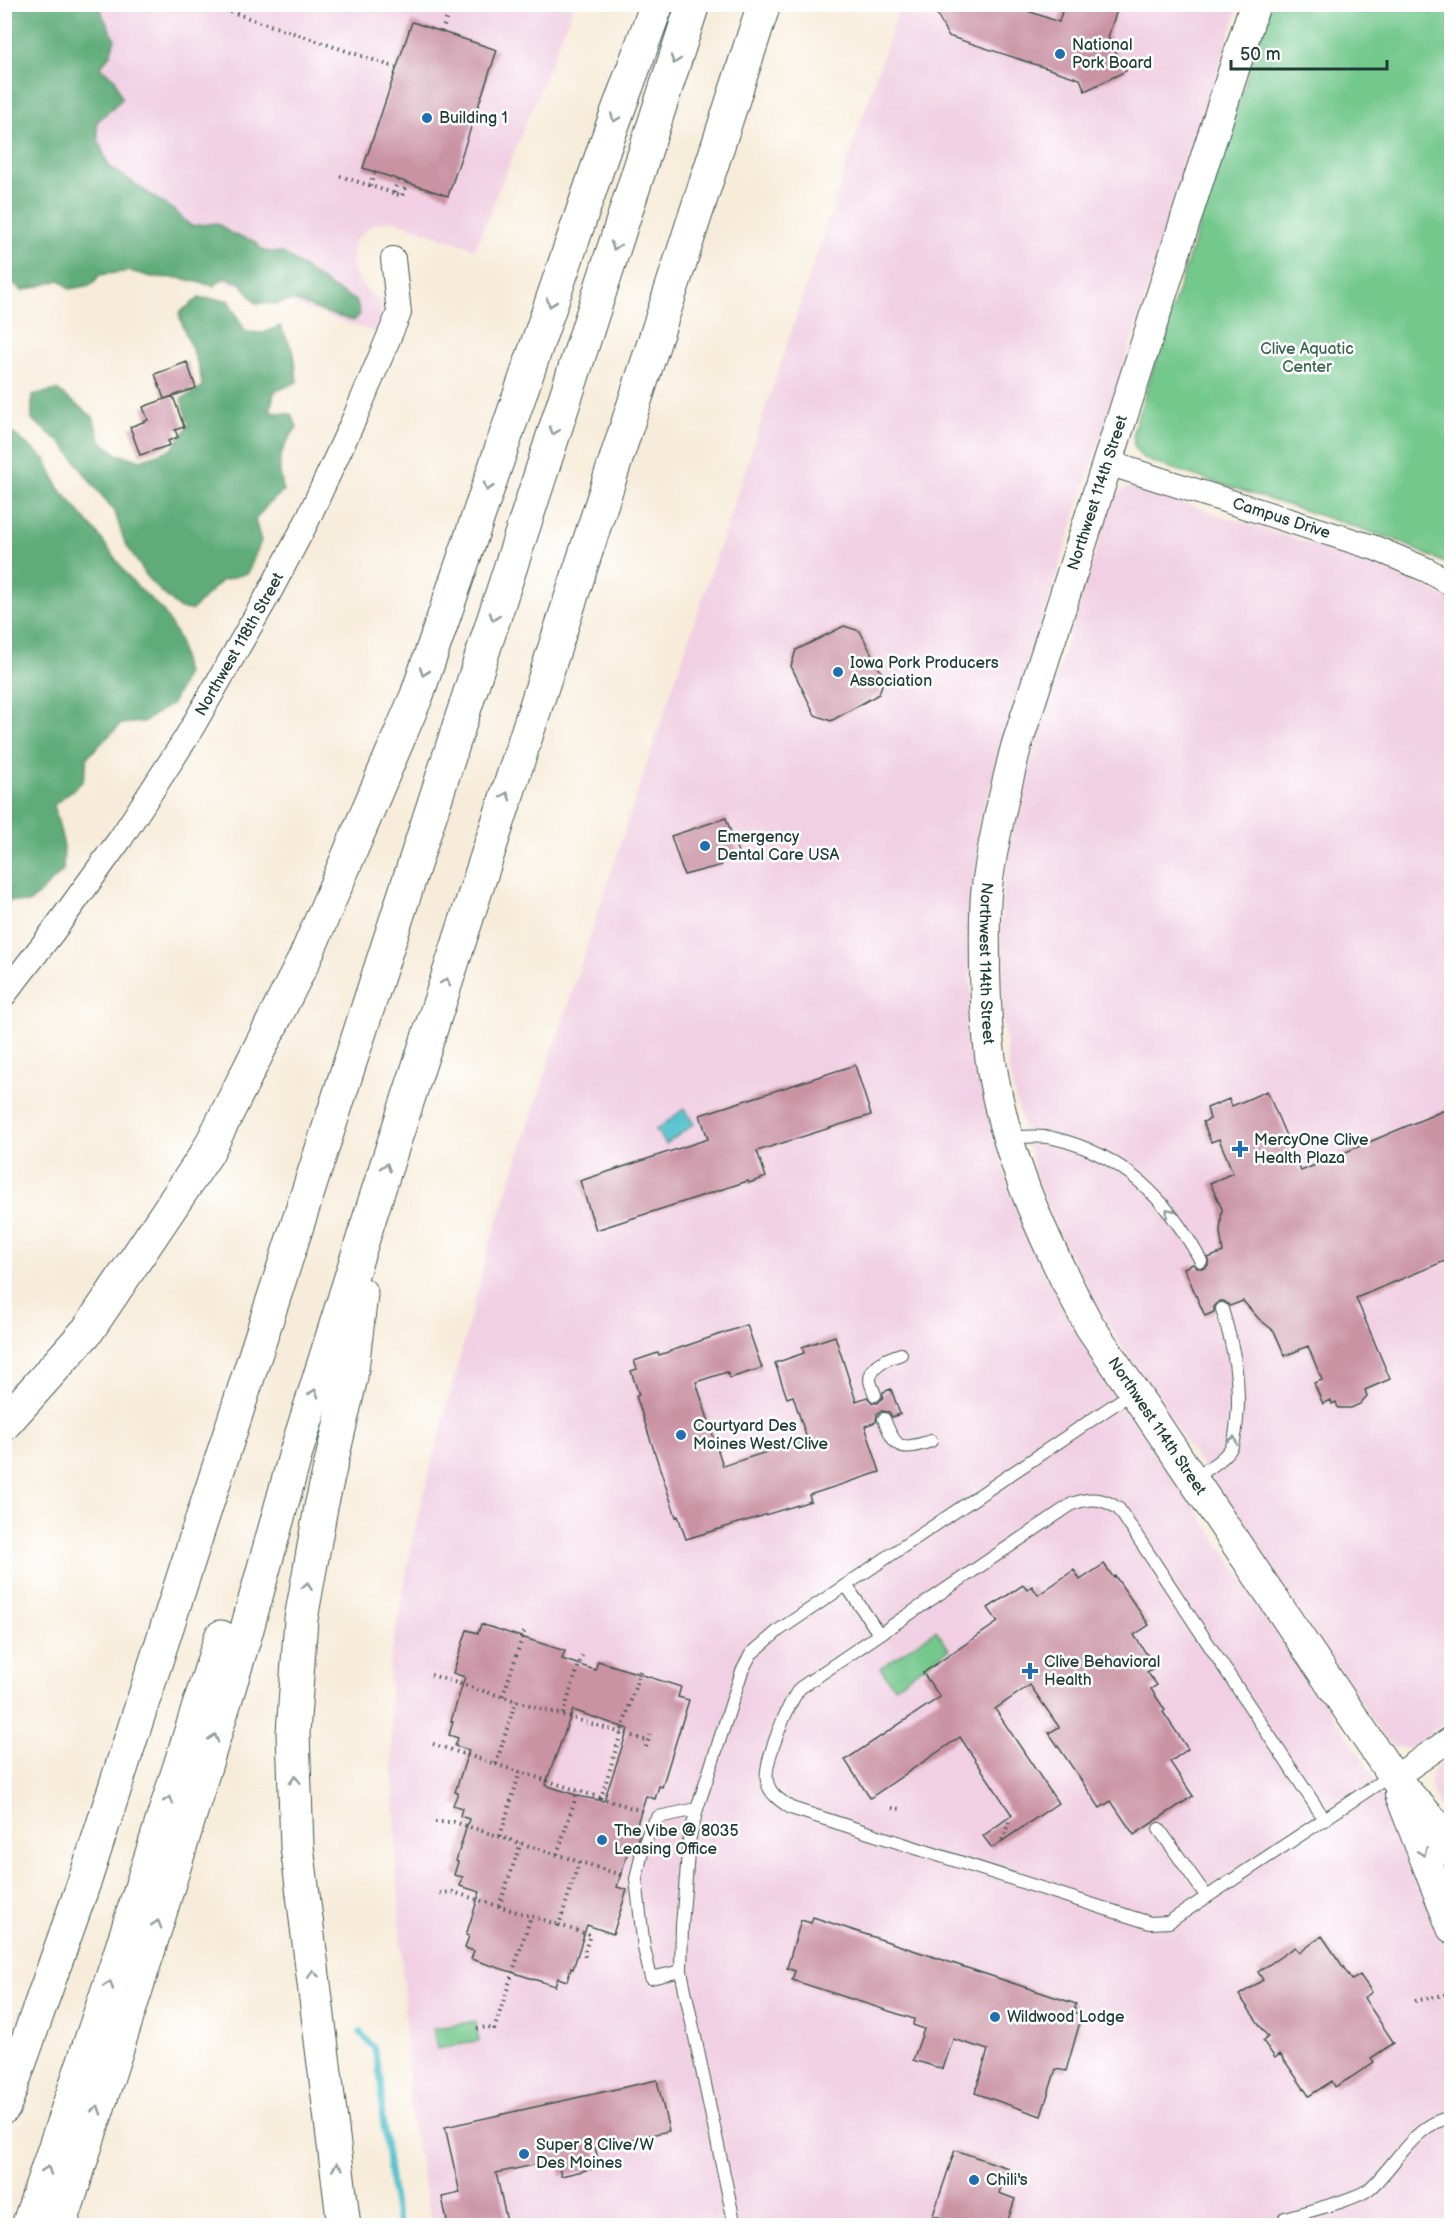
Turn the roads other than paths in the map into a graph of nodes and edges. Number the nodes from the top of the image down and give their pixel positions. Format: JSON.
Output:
{"nodes":[{"id":1,"x":657,"y":4,"type":"edge"},
{"id":2,"x":693,"y":4,"type":"edge"},
{"id":3,"x":764,"y":4,"type":"edge"},
{"id":4,"x":1255,"y":4,"type":"edge"},
{"id":5,"x":393,"y":260,"type":"dead end"},
{"id":6,"x":1108,"y":463,"type":"junction"},
{"id":7,"x":1452,"y":584,"type":"edge"},
{"id":8,"x":4,"y":995,"type":"edge"},
{"id":9,"x":1007,"y":1138,"type":"junction"},
{"id":10,"x":373,"y":1207,"type":"junction"},
{"id":11,"x":1201,"y":1261,"type":"dead end"},
{"id":12,"x":1222,"y":1309,"type":"dead end"},
{"id":13,"x":901,"y":1354,"type":"dead end"},
{"id":14,"x":1133,"y":1392,"type":"junction"},
{"id":15,"x":875,"y":1395,"type":"dead end"},
{"id":16,"x":884,"y":1419,"type":"dead end"},
{"id":17,"x":4,"y":1424,"type":"edge"},
{"id":18,"x":931,"y":1441,"type":"dead end"},
{"id":19,"x":297,"y":1449,"type":"junction"},
{"id":20,"x":1192,"y":1479,"type":"junction"},
{"id":21,"x":846,"y":1585,"type":"junction"},
{"id":22,"x":879,"y":1634,"type":"junction"},
{"id":23,"x":1452,"y":1738,"type":"edge"},
{"id":24,"x":1393,"y":1776,"type":"junction"},
{"id":25,"x":697,"y":1809,"type":"junction"},
{"id":26,"x":1325,"y":1820,"type":"junction"},
{"id":27,"x":1159,"y":1829,"type":"dead end"},
{"id":28,"x":1452,"y":1852,"type":"edge"},
{"id":29,"x":1207,"y":1898,"type":"junction"},
{"id":30,"x":1452,"y":1928,"type":"edge"},
{"id":31,"x":681,"y":1971,"type":"junction"},
{"id":32,"x":4,"y":2107,"type":"edge"},
{"id":33,"x":1452,"y":2118,"type":"edge"},
{"id":34,"x":28,"y":2226,"type":"edge"},
{"id":35,"x":60,"y":2226,"type":"edge"},
{"id":36,"x":344,"y":2226,"type":"edge"},
{"id":37,"x":735,"y":2226,"type":"edge"},
{"id":38,"x":1283,"y":2226,"type":"edge"}],
"edges":[{"from":1,"to":17,"type":"highway","one_way":true},
{"from":2,"to":32,"type":"highway","one_way":true},
{"from":10,"to":3,"type":"highway","one_way":true},
{"from":4,"to":6,"type":"street","name":"Northwest 114th Street"},
{"from":5,"to":8,"type":"street","name":"Northwest 118th Street"},
{"from":6,"to":7,"type":"street","name":"Campus Drive"},
{"from":6,"to":9,"type":"street","name":"Northwest 114th Street"},
{"from":11,"to":9,"type":"lane","one_way":true},
{"from":9,"to":14,"type":"street","name":"Northwest 114th Street"},
{"from":19,"to":10,"type":"highway","one_way":true},
{"from":36,"to":10,"type":"highway","one_way":true},
{"from":20,"to":12,"type":"lane","one_way":true},
{"from":13,"to":15,"type":"lane"},
{"from":14,"to":20,"type":"street","name":"Northwest 114th Street"},
{"from":14,"to":21,"type":"lane"},
{"from":16,"to":18,"type":"lane"},
{"from":34,"to":19,"type":"highway","one_way":true},
{"from":35,"to":19,"type":"highway","one_way":true},
{"from":20,"to":24,"type":"street","name":"Northwest 114th Street"},
{"from":21,"to":22,"type":"lane"},
{"from":21,"to":25,"type":"lane"},
{"from":22,"to":26,"type":"lane"},
{"from":22,"to":29,"type":"lane"},
{"from":23,"to":24,"type":"street"},
{"from":24,"to":26,"type":"lane"},
{"from":24,"to":28,"type":"street","name":"Northwest 114th Street"},
{"from":24,"to":30,"type":"street","name":"Northwest 114th Street","one_way":true},
{"from":25,"to":31,"type":"lane"},
{"from":25,"to":31,"type":"lane"},
{"from":26,"to":29,"type":"lane"},
{"from":27,"to":29,"type":"lane"},
{"from":31,"to":37,"type":"lane"},
{"from":33,"to":38,"type":"lane"}]}
